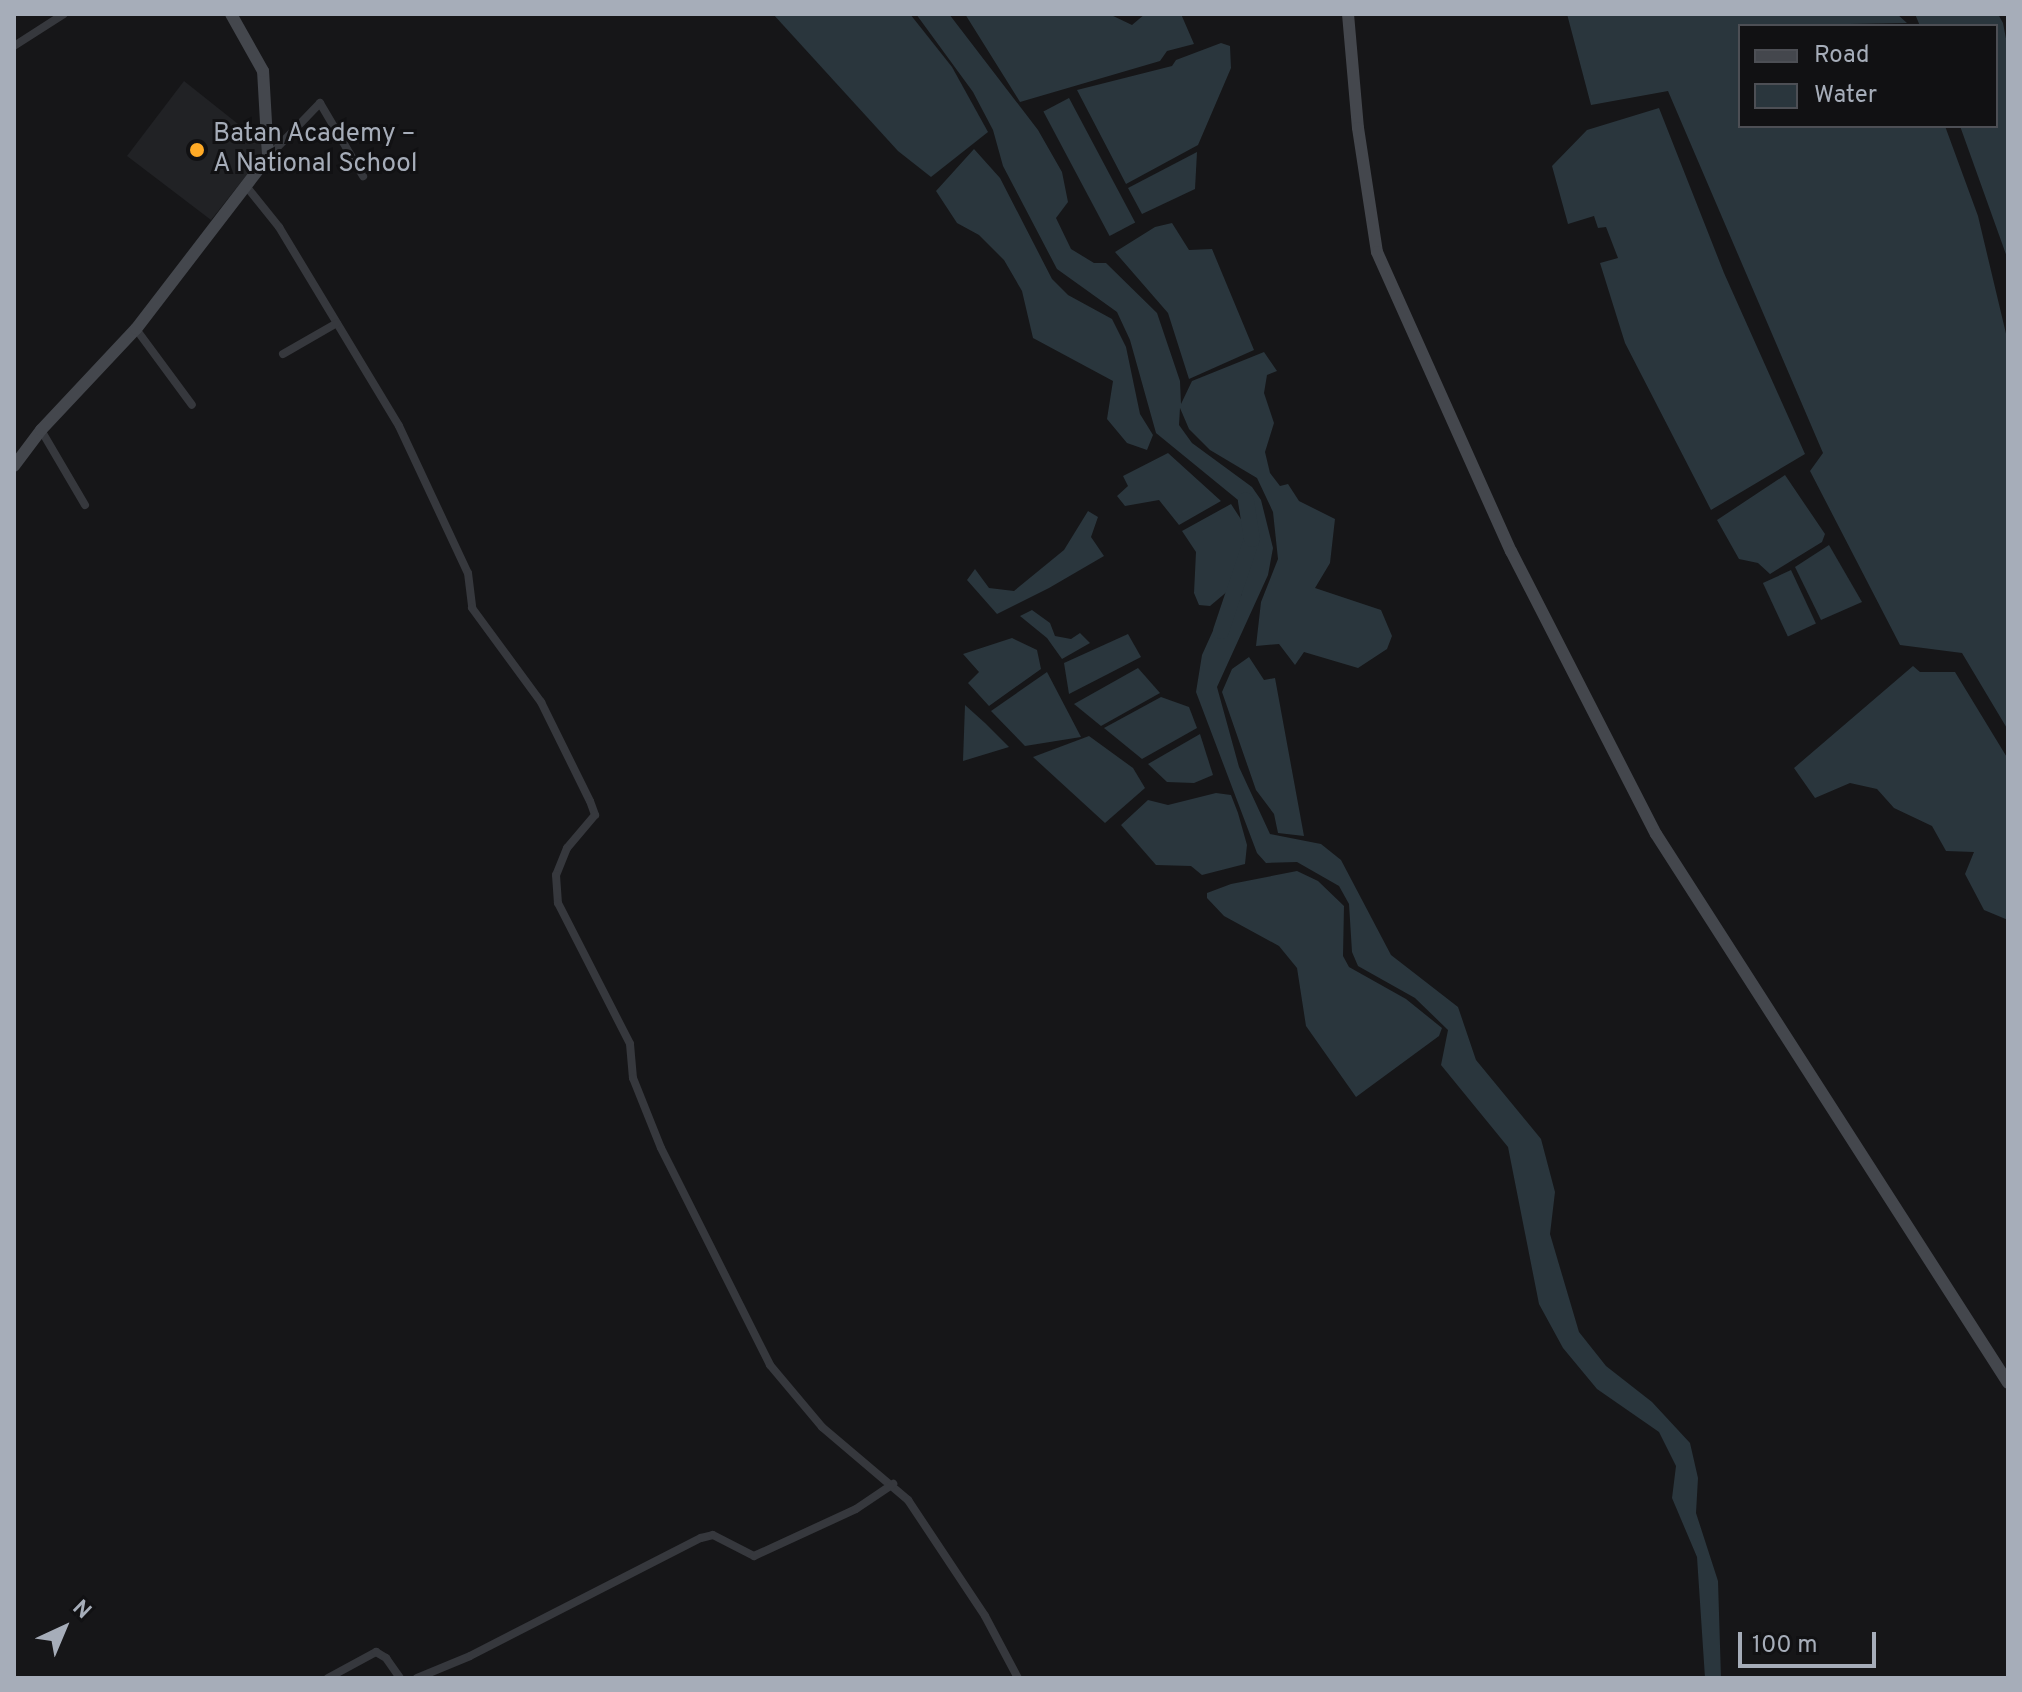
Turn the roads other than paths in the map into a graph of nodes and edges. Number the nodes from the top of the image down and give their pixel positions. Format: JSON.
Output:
{"nodes":[{"id":1,"x":64,"y":14,"type":"edge"},
{"id":2,"x":231,"y":14,"type":"edge"},
{"id":3,"x":1348,"y":14,"type":"edge"},
{"id":4,"x":14,"y":46,"type":"edge"},
{"id":5,"x":268,"y":157,"type":"junction"},
{"id":6,"x":363,"y":176,"type":"dead end"},
{"id":7,"x":246,"y":186,"type":"junction"},
{"id":8,"x":337,"y":323,"type":"junction"},
{"id":9,"x":136,"y":329,"type":"junction"},
{"id":10,"x":283,"y":354,"type":"dead end"},
{"id":11,"x":192,"y":405,"type":"dead end"},
{"id":12,"x":41,"y":430,"type":"junction"},
{"id":13,"x":14,"y":466,"type":"edge"},
{"id":14,"x":85,"y":505,"type":"dead end"},
{"id":15,"x":2008,"y":1383,"type":"edge"},
{"id":16,"x":893,"y":1484,"type":"junction"},
{"id":17,"x":328,"y":1678,"type":"edge"},
{"id":18,"x":400,"y":1678,"type":"edge"},
{"id":19,"x":417,"y":1678,"type":"edge"},
{"id":20,"x":1018,"y":1678,"type":"edge"}],
"edges":[{"from":1,"to":4,"type":"street"},
{"from":2,"to":5,"type":"street"},
{"from":3,"to":15,"type":"street"},
{"from":5,"to":6,"type":"street"},
{"from":5,"to":7,"type":"street"},
{"from":7,"to":8,"type":"street"},
{"from":7,"to":9,"type":"street"},
{"from":8,"to":10,"type":"street"},
{"from":8,"to":16,"type":"street"},
{"from":9,"to":11,"type":"street"},
{"from":9,"to":12,"type":"street"},
{"from":12,"to":13,"type":"street"},
{"from":12,"to":14,"type":"street"},
{"from":16,"to":19,"type":"street"},
{"from":16,"to":20,"type":"street"},
{"from":17,"to":18,"type":"street"}]}
